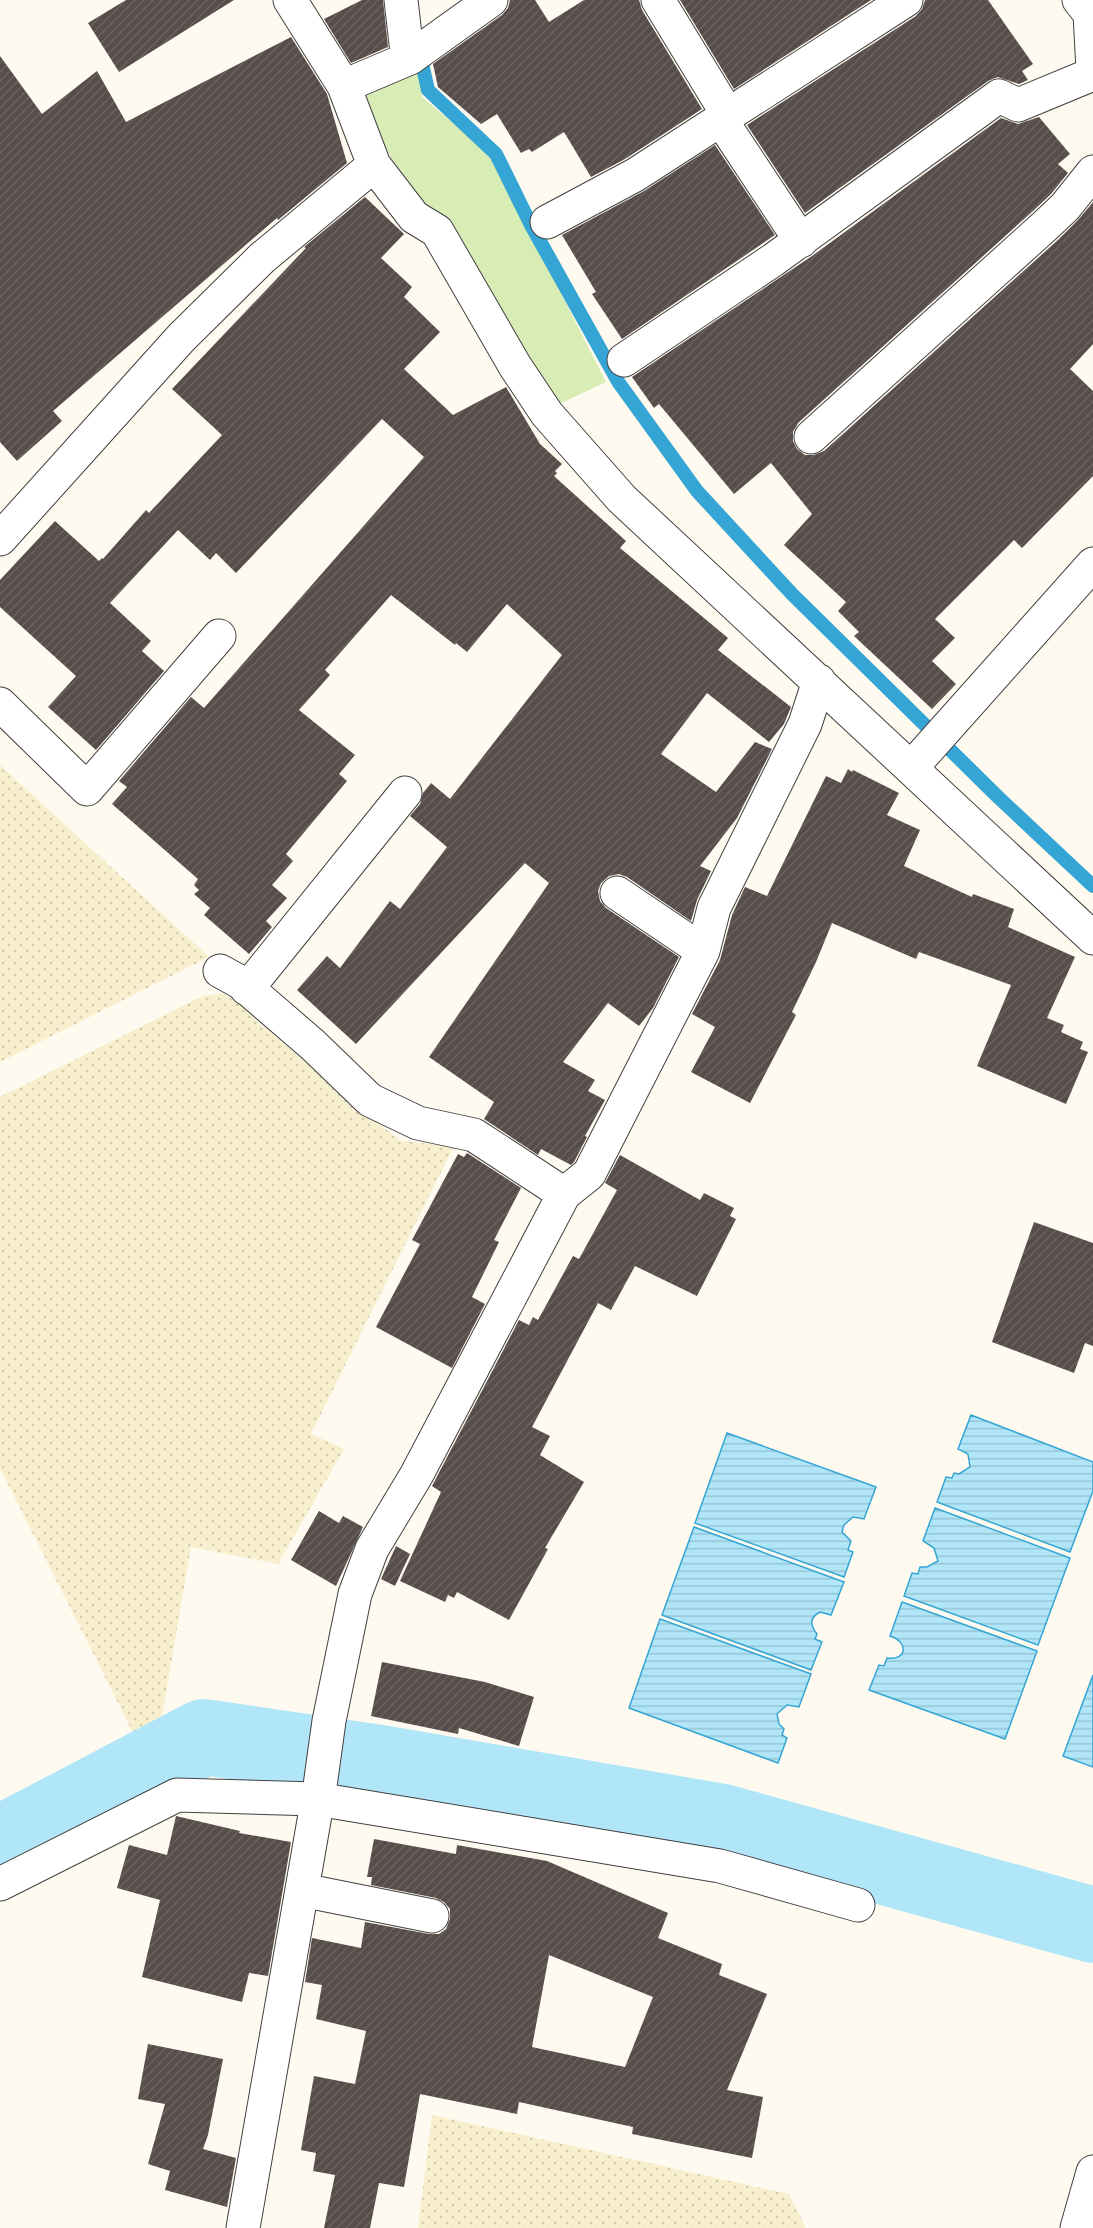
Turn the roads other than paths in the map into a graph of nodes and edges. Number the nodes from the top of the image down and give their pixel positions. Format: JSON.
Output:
{"nodes":[{"id":1,"x":290,"y":0,"type":"edge"},
{"id":2,"x":401,"y":0,"type":"edge"},
{"id":3,"x":491,"y":0,"type":"edge"},
{"id":4,"x":658,"y":0,"type":"edge"},
{"id":5,"x":906,"y":0,"type":"edge"},
{"id":6,"x":1087,"y":10,"type":"edge"},
{"id":7,"x":410,"y":58,"type":"junction"},
{"id":8,"x":1093,"y":72,"type":"edge"},
{"id":9,"x":344,"y":86,"type":"junction"},
{"id":10,"x":724,"y":118,"type":"junction"},
{"id":11,"x":374,"y":165,"type":"junction"},
{"id":12,"x":1093,"y":172,"type":"edge"},
{"id":13,"x":547,"y":222,"type":"dead end"},
{"id":14,"x":801,"y":241,"type":"junction"},
{"id":15,"x":624,"y":360,"type":"dead end"},
{"id":16,"x":812,"y":437,"type":"dead end"},
{"id":17,"x":0,"y":539,"type":"edge"},
{"id":18,"x":1093,"y":564,"type":"edge"},
{"id":19,"x":219,"y":636,"type":"dead end"},
{"id":20,"x":819,"y":681,"type":"junction"},
{"id":21,"x":0,"y":704,"type":"edge"},
{"id":22,"x":911,"y":768,"type":"junction"},
{"id":23,"x":405,"y":793,"type":"dead end"},
{"id":24,"x":616,"y":893,"type":"dead end"},
{"id":25,"x":1093,"y":938,"type":"edge"},
{"id":26,"x":703,"y":951,"type":"junction"},
{"id":27,"x":220,"y":971,"type":"dead end"},
{"id":28,"x":247,"y":989,"type":"junction"},
{"id":29,"x":564,"y":1194,"type":"junction"},
{"id":30,"x":319,"y":1793,"type":"junction"},
{"id":31,"x":0,"y":1884,"type":"edge"},
{"id":32,"x":302,"y":1890,"type":"junction"},
{"id":33,"x":858,"y":1905,"type":"dead end"},
{"id":34,"x":432,"y":1916,"type":"dead end"},
{"id":35,"x":1093,"y":2172,"type":"edge"},
{"id":36,"x":243,"y":2228,"type":"edge"},
{"id":37,"x":1077,"y":2228,"type":"edge"}],
"edges":[{"from":1,"to":9,"type":"street"},
{"from":2,"to":7,"type":"street"},
{"from":3,"to":7,"type":"street"},
{"from":4,"to":10,"type":"street"},
{"from":5,"to":10,"type":"street"},
{"from":6,"to":8,"type":"street"},
{"from":7,"to":9,"type":"street"},
{"from":8,"to":14,"type":"street"},
{"from":9,"to":11,"type":"street"},
{"from":10,"to":13,"type":"street"},
{"from":10,"to":14,"type":"street"},
{"from":11,"to":17,"type":"street"},
{"from":11,"to":20,"type":"street"},
{"from":12,"to":16,"type":"street"},
{"from":14,"to":15,"type":"street"},
{"from":18,"to":22,"type":"street"},
{"from":19,"to":21,"type":"street"},
{"from":20,"to":22,"type":"street"},
{"from":20,"to":26,"type":"street"},
{"from":22,"to":25,"type":"street"},
{"from":23,"to":28,"type":"street"},
{"from":24,"to":26,"type":"street"},
{"from":26,"to":29,"type":"street"},
{"from":27,"to":28,"type":"street"},
{"from":28,"to":29,"type":"street"},
{"from":29,"to":30,"type":"street"},
{"from":30,"to":31,"type":"street"},
{"from":30,"to":32,"type":"street"},
{"from":30,"to":33,"type":"street"},
{"from":32,"to":34,"type":"street"},
{"from":32,"to":36,"type":"street"},
{"from":35,"to":37,"type":"street"}]}
